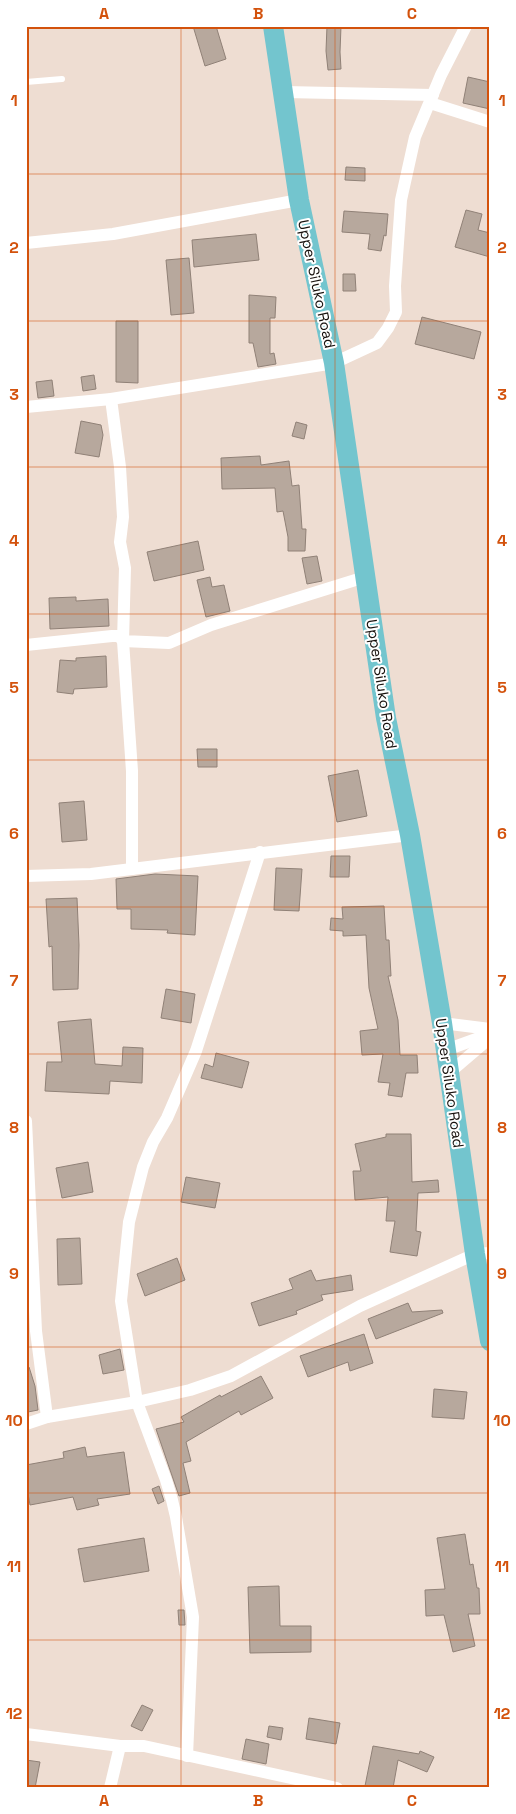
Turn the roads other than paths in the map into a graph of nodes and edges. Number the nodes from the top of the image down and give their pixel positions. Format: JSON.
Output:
{"nodes":[{"id":1,"x":273,"y":26,"type":"edge"},
{"id":2,"x":466,"y":26,"type":"edge"},
{"id":3,"x":62,"y":79,"type":"dead end"},
{"id":4,"x":26,"y":82,"type":"edge"},
{"id":5,"x":284,"y":92,"type":"junction"},
{"id":6,"x":432,"y":99,"type":"junction"},
{"id":7,"x":490,"y":122,"type":"edge"},
{"id":8,"x":299,"y":200,"type":"junction"},
{"id":9,"x":26,"y":243,"type":"edge"},
{"id":10,"x":334,"y":363,"type":"junction"},
{"id":11,"x":111,"y":400,"type":"junction"},
{"id":12,"x":26,"y":407,"type":"edge"},
{"id":13,"x":365,"y":577,"type":"junction"},
{"id":14,"x":123,"y":641,"type":"junction"},
{"id":15,"x":26,"y":645,"type":"edge"},
{"id":16,"x":410,"y":835,"type":"junction"},
{"id":17,"x":260,"y":852,"type":"junction"},
{"id":18,"x":132,"y":869,"type":"junction"},
{"id":19,"x":26,"y":876,"type":"edge"},
{"id":20,"x":442,"y":1023,"type":"junction"},
{"id":21,"x":490,"y":1029,"type":"edge"},
{"id":22,"x":490,"y":1034,"type":"edge"},
{"id":23,"x":490,"y":1038,"type":"edge"},
{"id":24,"x":446,"y":1050,"type":"junction"},
{"id":25,"x":449,"y":1073,"type":"junction"},
{"id":26,"x":26,"y":1120,"type":"edge"},
{"id":27,"x":29,"y":1228,"type":"edge"},
{"id":28,"x":482,"y":1254,"type":"edge"},
{"id":29,"x":490,"y":1341,"type":"edge"},
{"id":30,"x":137,"y":1402,"type":"junction"},
{"id":31,"x":47,"y":1417,"type":"junction"},
{"id":32,"x":26,"y":1424,"type":"edge"},
{"id":33,"x":26,"y":1734,"type":"edge"},
{"id":34,"x":120,"y":1746,"type":"junction"},
{"id":35,"x":187,"y":1756,"type":"junction"},
{"id":36,"x":110,"y":1788,"type":"edge"},
{"id":37,"x":337,"y":1788,"type":"edge"}],
"edges":[{"from":1,"to":5,"type":"main road","name":"Upper Siluko Road"},
{"from":2,"to":6,"type":"street"},
{"from":3,"to":4,"type":"lane"},
{"from":5,"to":6,"type":"street"},
{"from":5,"to":8,"type":"main road","name":"Upper Siluko Road"},
{"from":6,"to":7,"type":"street"},
{"from":6,"to":10,"type":"street"},
{"from":8,"to":9,"type":"street"},
{"from":8,"to":10,"type":"main road","name":"Upper Siluko Road"},
{"from":10,"to":11,"type":"street"},
{"from":10,"to":13,"type":"main road","name":"Upper Siluko Road"},
{"from":11,"to":12,"type":"street"},
{"from":11,"to":14,"type":"street"},
{"from":13,"to":14,"type":"street"},
{"from":13,"to":16,"type":"main road","name":"Upper Siluko Road"},
{"from":14,"to":15,"type":"street"},
{"from":14,"to":18,"type":"street"},
{"from":16,"to":17,"type":"street"},
{"from":16,"to":20,"type":"main road","name":"Upper Siluko Road"},
{"from":17,"to":18,"type":"street"},
{"from":17,"to":30,"type":"street"},
{"from":18,"to":19,"type":"street"},
{"from":20,"to":21,"type":"street"},
{"from":20,"to":24,"type":"main road","name":"Upper Siluko Road"},
{"from":22,"to":24,"type":"street"},
{"from":23,"to":25,"type":"street"},
{"from":24,"to":25,"type":"main road","name":"Upper Siluko Road"},
{"from":25,"to":28,"type":"main road","name":"Upper Siluko Road"},
{"from":26,"to":27,"type":"street"},
{"from":27,"to":31,"type":"street"},
{"from":28,"to":29,"type":"main road","name":"Upper Siluko Road"},
{"from":28,"to":30,"type":"street"},
{"from":30,"to":31,"type":"street"},
{"from":30,"to":35,"type":"street"},
{"from":31,"to":32,"type":"street"},
{"from":33,"to":34,"type":"street"},
{"from":34,"to":35,"type":"street"},
{"from":34,"to":36,"type":"street"},
{"from":35,"to":37,"type":"street"}]}
